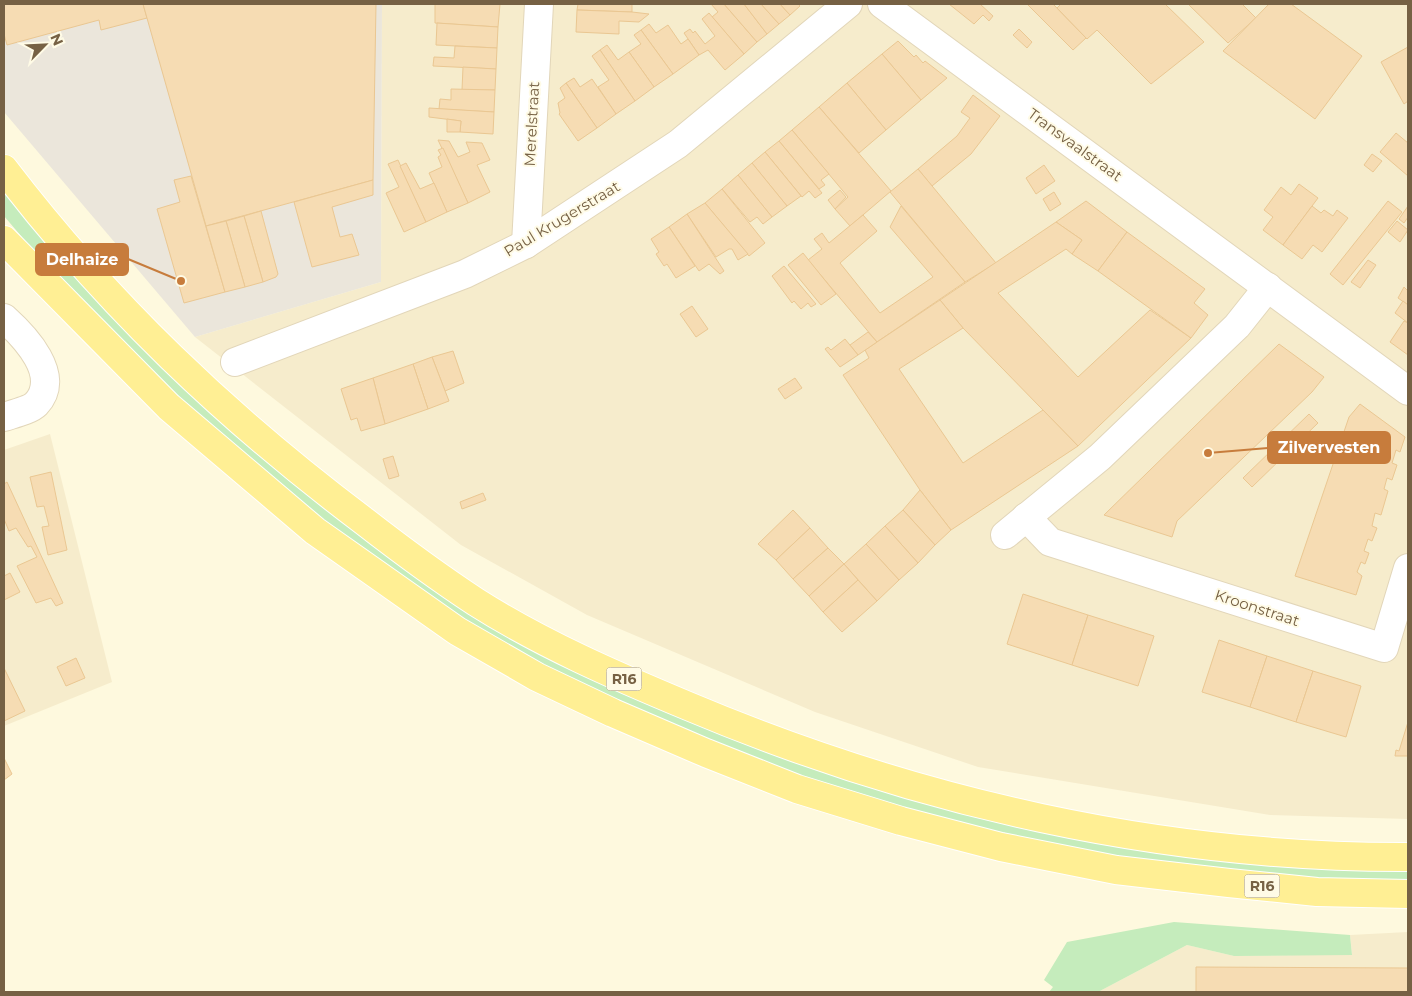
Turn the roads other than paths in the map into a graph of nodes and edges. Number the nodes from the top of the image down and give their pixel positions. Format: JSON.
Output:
{"nodes":[{"id":1,"x":539,"y":4,"type":"edge"},
{"id":2,"x":848,"y":4,"type":"edge"},
{"id":3,"x":882,"y":4,"type":"edge"},
{"id":4,"x":4,"y":169,"type":"edge"},
{"id":5,"x":4,"y":240,"type":"edge"},
{"id":6,"x":526,"y":244,"type":"junction"},
{"id":7,"x":1268,"y":287,"type":"junction"},
{"id":8,"x":4,"y":318,"type":"edge"},
{"id":9,"x":235,"y":362,"type":"dead end"},
{"id":10,"x":1408,"y":391,"type":"edge"},
{"id":11,"x":4,"y":418,"type":"edge"},
{"id":12,"x":1026,"y":517,"type":"junction"},
{"id":13,"x":1005,"y":535,"type":"dead end"},
{"id":14,"x":1408,"y":568,"type":"edge"},
{"id":15,"x":1408,"y":857,"type":"edge"},
{"id":16,"x":1408,"y":894,"type":"edge"}],
"edges":[{"from":1,"to":6,"type":"street","name":"Merelstraat"},
{"from":2,"to":6,"type":"street","name":"Paul Krugerstraat"},
{"from":3,"to":7,"type":"street","name":"Transvaalstraat"},
{"from":4,"to":15,"type":"main road","number":"R16"},
{"from":5,"to":16,"type":"main road","number":"R16"},
{"from":6,"to":9,"type":"street","name":"Paul Krugerstraat"},
{"from":7,"to":10,"type":"street","name":"Transvaalstraat"},
{"from":7,"to":12,"type":"street"},
{"from":8,"to":11,"type":"street"},
{"from":12,"to":13,"type":"street"},
{"from":12,"to":14,"type":"street","name":"Kroonstraat"}]}
